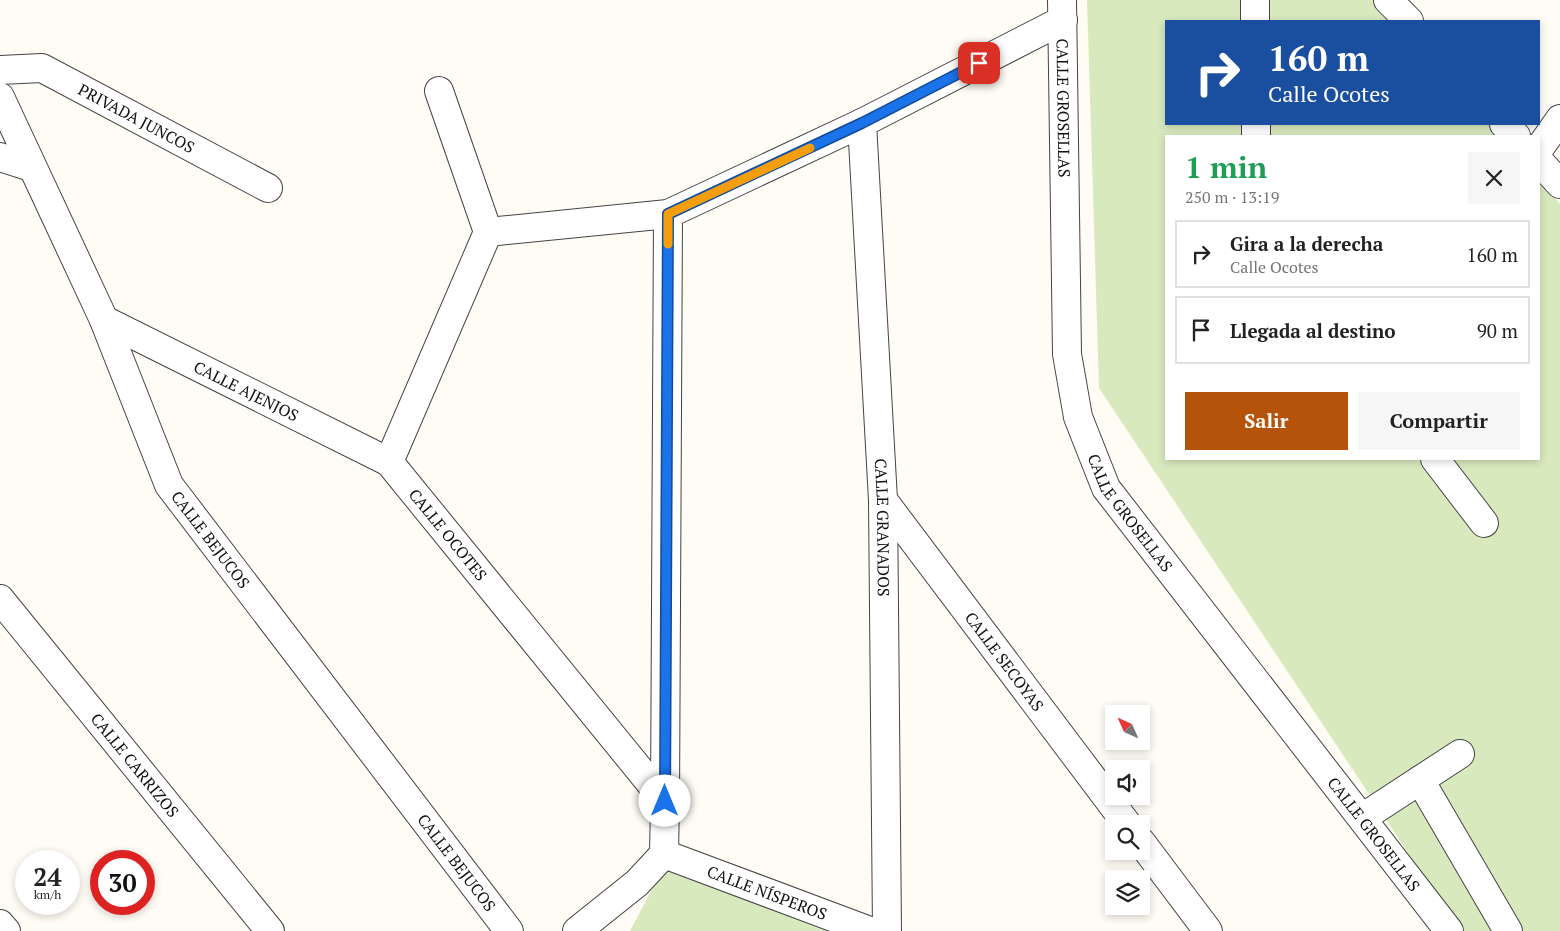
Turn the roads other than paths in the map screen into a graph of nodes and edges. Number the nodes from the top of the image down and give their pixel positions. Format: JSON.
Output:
{"nodes":[{"id":1,"x":1255,"y":0,"type":"edge"},
{"id":2,"x":1062,"y":10,"type":"edge"},
{"id":3,"x":1255,"y":20,"type":"edge"},
{"id":4,"x":0,"y":70,"type":"edge"},
{"id":5,"x":439,"y":91,"type":"dead end"},
{"id":6,"x":0,"y":97,"type":"edge"},
{"id":7,"x":1560,"y":119,"type":"edge"},
{"id":8,"x":862,"y":123,"type":"junction"},
{"id":9,"x":1505,"y":125,"type":"edge"},
{"id":10,"x":1515,"y":135,"type":"edge"},
{"id":11,"x":1540,"y":149,"type":"edge"},
{"id":12,"x":0,"y":157,"type":"edge"},
{"id":13,"x":1540,"y":162,"type":"edge"},
{"id":14,"x":31,"y":167,"type":"junction"},
{"id":15,"x":1560,"y":184,"type":"edge"},
{"id":16,"x":268,"y":188,"type":"dead end"},
{"id":17,"x":668,"y":214,"type":"junction"},
{"id":18,"x":488,"y":232,"type":"junction"},
{"id":19,"x":104,"y":320,"type":"junction"},
{"id":20,"x":1436,"y":460,"type":"edge"},
{"id":21,"x":389,"y":462,"type":"junction"},
{"id":22,"x":883,"y":500,"type":"junction"},
{"id":23,"x":1484,"y":523,"type":"dead end"},
{"id":24,"x":0,"y":599,"type":"edge"},
{"id":25,"x":1460,"y":754,"type":"dead end"},
{"id":26,"x":1420,"y":780,"type":"junction"},
{"id":27,"x":665,"y":801,"type":"junction"},
{"id":28,"x":1120,"y":815,"type":"edge"},
{"id":29,"x":1362,"y":818,"type":"junction"},
{"id":30,"x":664,"y":854,"type":"junction"},
{"id":31,"x":1150,"y":854,"type":"edge"},
{"id":32,"x":0,"y":924,"type":"edge"},
{"id":33,"x":6,"y":931,"type":"edge"},
{"id":34,"x":270,"y":931,"type":"edge"},
{"id":35,"x":509,"y":931,"type":"edge"},
{"id":36,"x":577,"y":931,"type":"edge"},
{"id":37,"x":870,"y":931,"type":"edge"},
{"id":38,"x":887,"y":931,"type":"edge"},
{"id":39,"x":1208,"y":931,"type":"edge"},
{"id":40,"x":1450,"y":931,"type":"edge"},
{"id":41,"x":1508,"y":931,"type":"edge"}],
"edges":[{"from":1,"to":3,"type":"street"},
{"from":2,"to":8,"type":"street"},
{"from":2,"to":29,"type":"street","name":"CALLE GROSELLAS"},
{"from":4,"to":16,"type":"street","name":"PRIVADA JUNCOS"},
{"from":5,"to":18,"type":"street"},
{"from":6,"to":14,"type":"street","name":"CALLE BEJUCOS"},
{"from":7,"to":11,"type":"street"},
{"from":8,"to":17,"type":"street"},
{"from":8,"to":22,"type":"street","name":"CALLE GRANADOS"},
{"from":9,"to":10,"type":"street"},
{"from":12,"to":14,"type":"street"},
{"from":13,"to":15,"type":"street"},
{"from":14,"to":19,"type":"street","name":"CALLE BEJUCOS"},
{"from":17,"to":18,"type":"street"},
{"from":17,"to":27,"type":"street"},
{"from":18,"to":21,"type":"street"},
{"from":19,"to":21,"type":"street","name":"CALLE AJENJOS"},
{"from":19,"to":35,"type":"street","name":"CALLE BEJUCOS"},
{"from":20,"to":23,"type":"street"},
{"from":21,"to":27,"type":"street","name":"CALLE OCOTES"},
{"from":22,"to":28,"type":"street","name":"CALLE SECOYAS"},
{"from":22,"to":38,"type":"street","name":"CALLE GRANADOS"},
{"from":24,"to":34,"type":"street","name":"CALLE CARRIZOS"},
{"from":25,"to":26,"type":"street"},
{"from":26,"to":29,"type":"street"},
{"from":26,"to":41,"type":"street"},
{"from":27,"to":30,"type":"street"},
{"from":29,"to":40,"type":"street","name":"CALLE GROSELLAS"},
{"from":30,"to":36,"type":"street"},
{"from":30,"to":37,"type":"street","name":"CALLE NÍSPEROS"},
{"from":31,"to":39,"type":"street"},
{"from":32,"to":33,"type":"street"}]}
